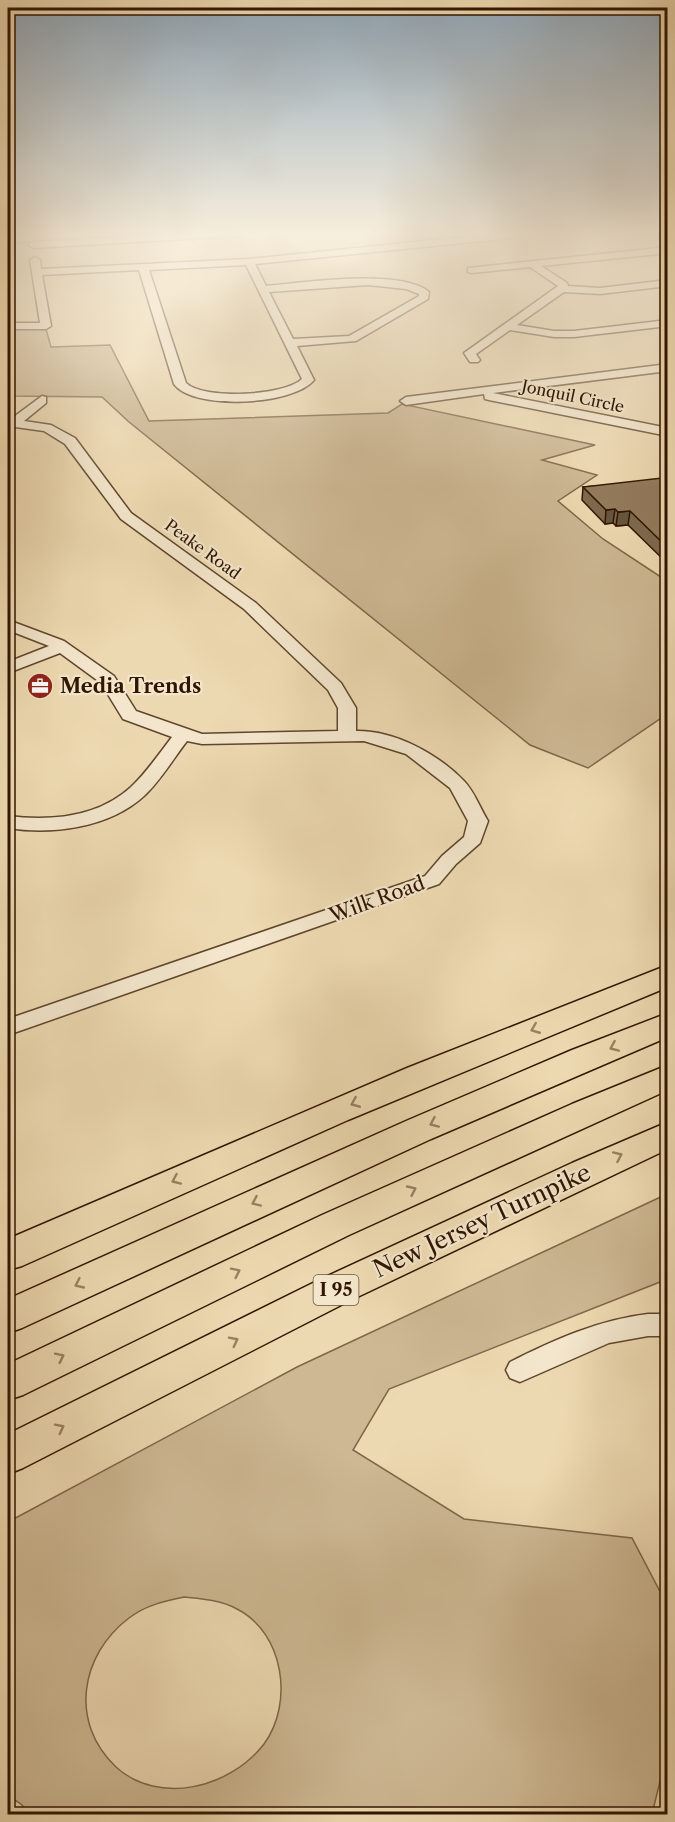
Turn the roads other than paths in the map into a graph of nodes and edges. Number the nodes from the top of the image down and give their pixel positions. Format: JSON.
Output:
{"nodes":[{"id":1,"x":44,"y":318,"type":"edge"},
{"id":2,"x":159,"y":318,"type":"edge"},
{"id":3,"x":278,"y":318,"type":"edge"},
{"id":4,"x":389,"y":318,"type":"edge"},
{"id":5,"x":522,"y":318,"type":"edge"},
{"id":6,"x":668,"y":323,"type":"edge"},
{"id":7,"x":8,"y":326,"type":"edge"},
{"id":8,"x":509,"y":327,"type":"junction"},
{"id":9,"x":290,"y":343,"type":"junction"},
{"id":10,"x":474,"y":360,"type":"dead end"},
{"id":11,"x":668,"y":367,"type":"edge"},
{"id":12,"x":471,"y":392,"type":"junction"},
{"id":13,"x":42,"y":400,"type":"dead end"},
{"id":14,"x":406,"y":400,"type":"dead end"},
{"id":15,"x":10,"y":423,"type":"edge"},
{"id":16,"x":668,"y":432,"type":"edge"},
{"id":17,"x":8,"y":625,"type":"edge"},
{"id":18,"x":61,"y":647,"type":"junction"},
{"id":19,"x":8,"y":668,"type":"edge"},
{"id":20,"x":183,"y":735,"type":"junction"},
{"id":21,"x":348,"y":736,"type":"junction"},
{"id":22,"x":8,"y":822,"type":"edge"},
{"id":23,"x":668,"y":975,"type":"edge"},
{"id":24,"x":668,"y":1024,"type":"edge"},
{"id":25,"x":8,"y":1027,"type":"edge"},
{"id":26,"x":668,"y":1076,"type":"edge"},
{"id":27,"x":668,"y":1134,"type":"edge"},
{"id":28,"x":8,"y":1255,"type":"edge"},
{"id":29,"x":8,"y":1317,"type":"edge"},
{"id":30,"x":668,"y":1325,"type":"edge"},
{"id":31,"x":520,"y":1370,"type":"dead end"},
{"id":32,"x":8,"y":1383,"type":"edge"},
{"id":33,"x":8,"y":1455,"type":"edge"}],
"edges":[{"from":1,"to":7,"type":"street"},
{"from":2,"to":9,"type":"street"},
{"from":3,"to":9,"type":"street"},
{"from":4,"to":9,"type":"street"},
{"from":5,"to":8,"type":"street"},
{"from":6,"to":8,"type":"street"},
{"from":8,"to":10,"type":"street"},
{"from":11,"to":12,"type":"street"},
{"from":12,"to":14,"type":"street"},
{"from":12,"to":16,"type":"street","name":"Jonquil Circle"},
{"from":13,"to":15,"type":"street"},
{"from":15,"to":21,"type":"street","name":"Peake Road"},
{"from":17,"to":18,"type":"street","name":"Wilk Road"},
{"from":18,"to":19,"type":"street"},
{"from":18,"to":20,"type":"street","name":"Wilk Road"},
{"from":20,"to":21,"type":"street","name":"Wilk Road"},
{"from":20,"to":22,"type":"street"},
{"from":21,"to":25,"type":"street","name":"Wilk Road"},
{"from":23,"to":28,"type":"highway","one_way":true},
{"from":24,"to":29,"type":"highway","one_way":true},
{"from":32,"to":26,"type":"highway","one_way":true},
{"from":33,"to":27,"type":"highway","name":"New Jersey Turnpike","number":"I 95","one_way":true},
{"from":30,"to":31,"type":"street"}]}
